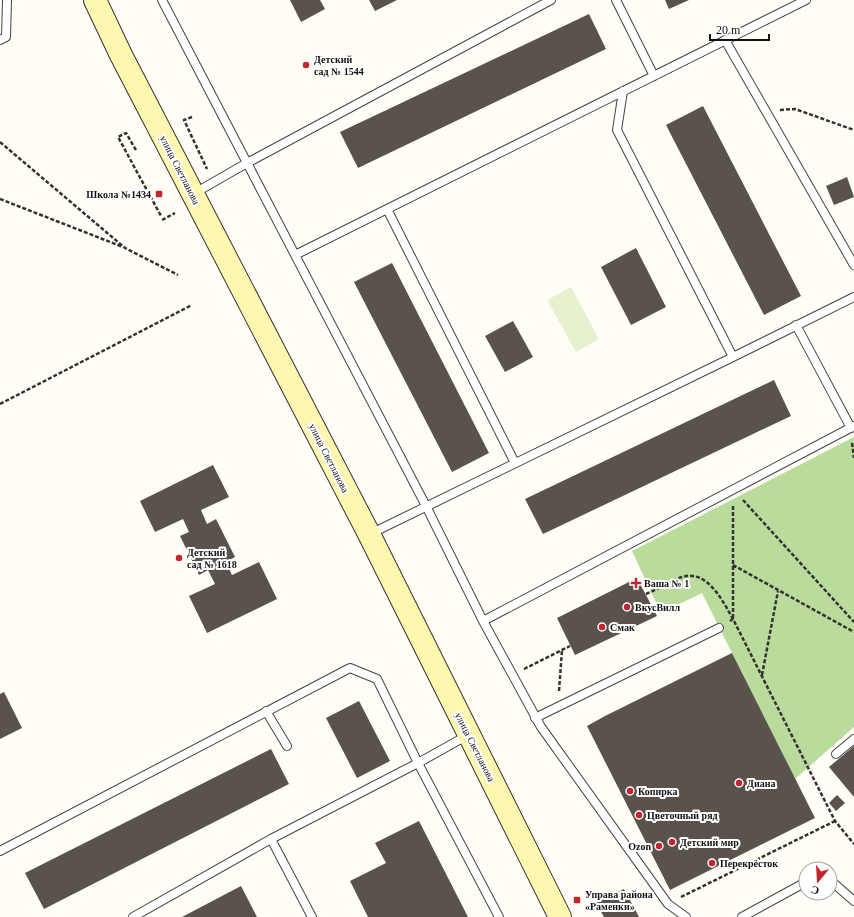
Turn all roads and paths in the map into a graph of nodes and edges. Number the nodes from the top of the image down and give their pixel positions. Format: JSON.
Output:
{"nodes":[{"id":1,"x":7,"y":0,"type":"edge"},
{"id":2,"x":95,"y":0,"type":"edge"},
{"id":3,"x":162,"y":0,"type":"edge"},
{"id":4,"x":551,"y":0,"type":"edge"},
{"id":5,"x":616,"y":0,"type":"edge"},
{"id":6,"x":806,"y":0,"type":"edge"},
{"id":7,"x":0,"y":40,"type":"edge"},
{"id":8,"x":725,"y":40,"type":"junction"},
{"id":9,"x":654,"y":76,"type":"junction"},
{"id":10,"x":624,"y":91,"type":"junction"},
{"id":11,"x":766,"y":112,"type":"junction"},
{"id":12,"x":192,"y":117,"type":"dead end"},
{"id":13,"x":854,"y":130,"type":"edge"},
{"id":14,"x":0,"y":142,"type":"edge"},
{"id":15,"x":136,"y":150,"type":"dead end"},
{"id":16,"x":247,"y":163,"type":"junction"},
{"id":17,"x":203,"y":171,"type":"dead end"},
{"id":18,"x":193,"y":194,"type":"junction"},
{"id":19,"x":0,"y":199,"type":"edge"},
{"id":20,"x":386,"y":209,"type":"junction"},
{"id":21,"x":175,"y":213,"type":"dead end"},
{"id":22,"x":161,"y":216,"type":"dead end"},
{"id":23,"x":162,"y":220,"type":"dead end"},
{"id":24,"x":125,"y":248,"type":"junction"},
{"id":25,"x":295,"y":255,"type":"junction"},
{"id":26,"x":854,"y":265,"type":"edge"},
{"id":27,"x":178,"y":275,"type":"dead end"},
{"id":28,"x":854,"y":296,"type":"edge"},
{"id":29,"x":192,"y":305,"type":"dead end"},
{"id":30,"x":796,"y":326,"type":"junction"},
{"id":31,"x":733,"y":357,"type":"junction"},
{"id":32,"x":0,"y":404,"type":"edge"},
{"id":33,"x":853,"y":427,"type":"edge"},
{"id":34,"x":515,"y":463,"type":"junction"},
{"id":35,"x":733,"y":490,"type":"junction"},
{"id":36,"x":426,"y":506,"type":"junction"},
{"id":37,"x":369,"y":534,"type":"junction"},
{"id":38,"x":733,"y":565,"type":"junction"},
{"id":39,"x":778,"y":591,"type":"junction"},
{"id":40,"x":646,"y":594,"type":"dead end"},
{"id":41,"x":733,"y":619,"type":"junction"},
{"id":42,"x":483,"y":621,"type":"junction"},
{"id":43,"x":854,"y":622,"type":"edge"},
{"id":44,"x":719,"y":628,"type":"joint"},
{"id":45,"x":854,"y":632,"type":"edge"},
{"id":46,"x":570,"y":646,"type":"dead end"},
{"id":47,"x":562,"y":650,"type":"junction"},
{"id":48,"x":512,"y":675,"type":"junction"},
{"id":49,"x":762,"y":676,"type":"junction"},
{"id":50,"x":558,"y":707,"type":"junction"},
{"id":51,"x":266,"y":711,"type":"junction"},
{"id":52,"x":535,"y":718,"type":"junction"},
{"id":53,"x":469,"y":735,"type":"junction"},
{"id":54,"x":854,"y":739,"type":"edge"},
{"id":55,"x":287,"y":746,"type":"dead end"},
{"id":56,"x":836,"y":754,"type":"dead end"},
{"id":57,"x":418,"y":763,"type":"junction"},
{"id":58,"x":835,"y":821,"type":"junction"},
{"id":59,"x":271,"y":839,"type":"junction"},
{"id":60,"x":854,"y":844,"type":"edge"},
{"id":61,"x":0,"y":851,"type":"edge"},
{"id":62,"x":798,"y":886,"type":"edge"},
{"id":63,"x":838,"y":887,"type":"edge"},
{"id":64,"x":854,"y":900,"type":"edge"},
{"id":65,"x":668,"y":904,"type":"junction"},
{"id":66,"x":133,"y":917,"type":"edge"},
{"id":67,"x":312,"y":917,"type":"edge"},
{"id":68,"x":499,"y":917,"type":"edge"},
{"id":69,"x":560,"y":917,"type":"edge"},
{"id":70,"x":686,"y":917,"type":"edge"},
{"id":71,"x":742,"y":917,"type":"edge"}],
"edges":[{"from":1,"to":7,"type":"lane"},
{"from":2,"to":18,"type":"street","name":"улица Светланова"},
{"from":3,"to":16,"type":"lane"},
{"from":4,"to":16,"type":"lane"},
{"from":5,"to":9,"type":"lane"},
{"from":6,"to":8,"type":"lane"},
{"from":8,"to":9,"type":"lane"},
{"from":8,"to":11,"type":"lane"},
{"from":9,"to":10,"type":"lane"},
{"from":10,"to":20,"type":"lane"},
{"from":10,"to":31,"type":"lane"},
{"from":11,"to":13,"type":"path"},
{"from":11,"to":26,"type":"lane"},
{"from":12,"to":17,"type":"path"},
{"from":14,"to":24,"type":"path"},
{"from":15,"to":22,"type":"path"},
{"from":16,"to":18,"type":"lane"},
{"from":16,"to":25,"type":"lane"},
{"from":18,"to":37,"type":"street","name":"улица Светланова"},
{"from":19,"to":24,"type":"path"},
{"from":20,"to":25,"type":"lane"},
{"from":20,"to":34,"type":"lane"},
{"from":21,"to":23,"type":"path"},
{"from":24,"to":27,"type":"path"},
{"from":25,"to":36,"type":"lane"},
{"from":28,"to":30,"type":"lane"},
{"from":29,"to":32,"type":"path"},
{"from":30,"to":31,"type":"lane"},
{"from":30,"to":33,"type":"lane"},
{"from":31,"to":34,"type":"lane"},
{"from":33,"to":35,"type":"lane"},
{"from":34,"to":36,"type":"lane"},
{"from":35,"to":38,"type":"path"},
{"from":35,"to":42,"type":"lane"},
{"from":35,"to":43,"type":"path"},
{"from":36,"to":37,"type":"lane"},
{"from":36,"to":42,"type":"lane"},
{"from":37,"to":53,"type":"street","name":"улица Светланова"},
{"from":38,"to":39,"type":"path"},
{"from":38,"to":41,"type":"path"},
{"from":39,"to":45,"type":"path"},
{"from":39,"to":49,"type":"path"},
{"from":40,"to":41,"type":"path"},
{"from":41,"to":44,"type":"path"},
{"from":41,"to":49,"type":"path"},
{"from":42,"to":48,"type":"lane"},
{"from":44,"to":50,"type":"lane"},
{"from":46,"to":47,"type":"path"},
{"from":47,"to":48,"type":"path"},
{"from":47,"to":50,"type":"path"},
{"from":48,"to":52,"type":"lane"},
{"from":49,"to":58,"type":"path"},
{"from":50,"to":52,"type":"lane"},
{"from":51,"to":55,"type":"lane"},
{"from":51,"to":57,"type":"lane"},
{"from":51,"to":61,"type":"lane"},
{"from":52,"to":65,"type":"lane"},
{"from":53,"to":57,"type":"lane"},
{"from":53,"to":69,"type":"street","name":"улица Светланова"},
{"from":54,"to":56,"type":"lane"},
{"from":57,"to":59,"type":"lane"},
{"from":57,"to":68,"type":"lane"},
{"from":58,"to":60,"type":"path"},
{"from":58,"to":65,"type":"path"},
{"from":59,"to":66,"type":"lane"},
{"from":59,"to":67,"type":"lane"},
{"from":62,"to":71,"type":"lane"},
{"from":63,"to":64,"type":"lane"},
{"from":65,"to":70,"type":"lane"}]}
